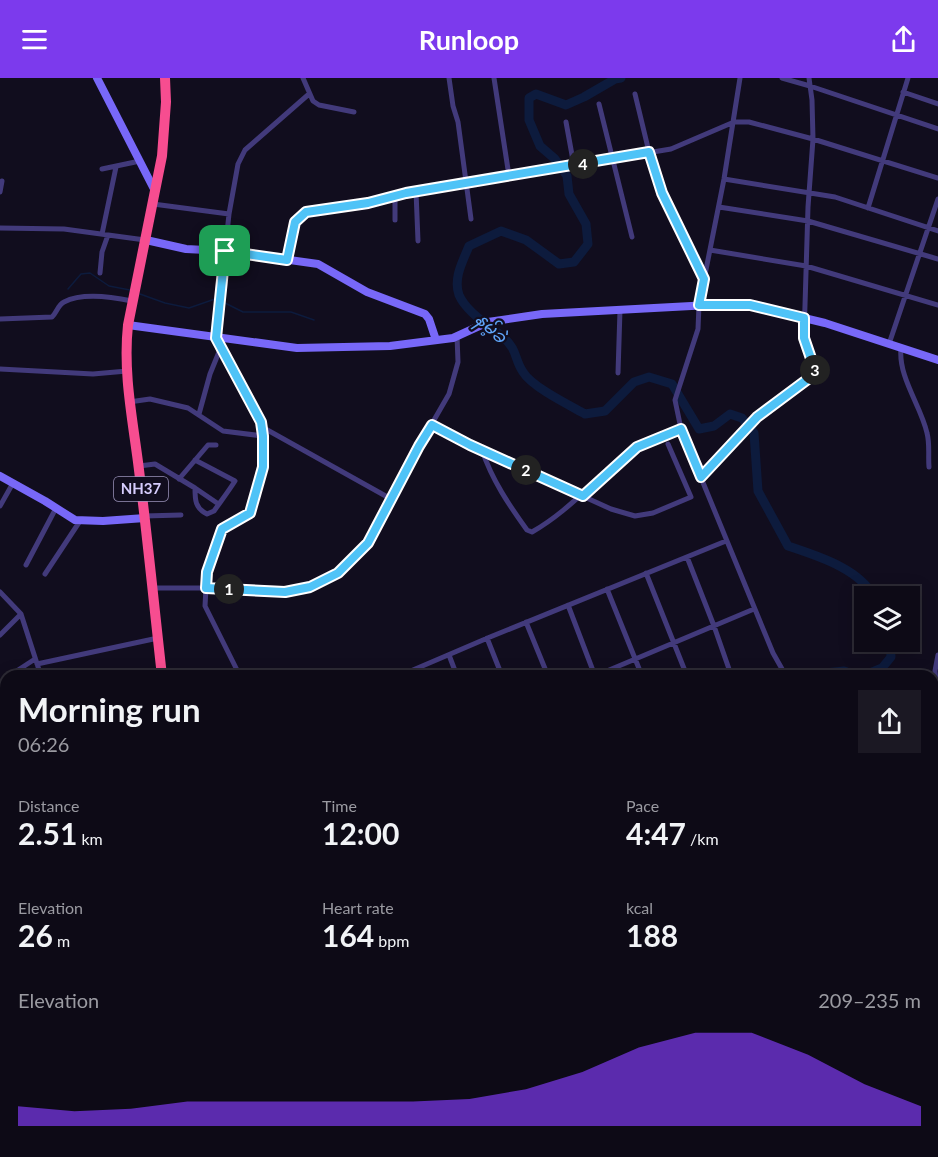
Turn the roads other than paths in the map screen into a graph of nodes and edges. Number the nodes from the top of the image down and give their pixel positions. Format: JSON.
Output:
{"nodes":[{"id":1,"x":97,"y":78,"type":"edge"},
{"id":2,"x":165,"y":78,"type":"edge"},
{"id":3,"x":303,"y":78,"type":"edge"},
{"id":4,"x":449,"y":78,"type":"edge"},
{"id":5,"x":494,"y":78,"type":"edge"},
{"id":6,"x":740,"y":78,"type":"edge"},
{"id":7,"x":782,"y":78,"type":"edge"},
{"id":8,"x":809,"y":78,"type":"edge"},
{"id":9,"x":908,"y":78,"type":"edge"},
{"id":10,"x":810,"y":86,"type":"junction"},
{"id":11,"x":903,"y":92,"type":"junction"},
{"id":12,"x":309,"y":94,"type":"junction"},
{"id":13,"x":635,"y":94,"type":"dead end"},
{"id":14,"x":599,"y":104,"type":"dead end"},
{"id":15,"x":938,"y":104,"type":"edge"},
{"id":16,"x":354,"y":112,"type":"dead end"},
{"id":17,"x":896,"y":115,"type":"junction"},
{"id":18,"x":566,"y":122,"type":"dead end"},
{"id":19,"x":734,"y":122,"type":"junction"},
{"id":20,"x":938,"y":129,"type":"edge"},
{"id":21,"x":813,"y":139,"type":"junction"},
{"id":22,"x":649,"y":152,"type":"junction"},
{"id":23,"x":612,"y":159,"type":"junction"},
{"id":24,"x":140,"y":161,"type":"junction"},
{"id":25,"x":884,"y":161,"type":"junction"},
{"id":26,"x":571,"y":166,"type":"junction"},
{"id":27,"x":116,"y":167,"type":"junction"},
{"id":28,"x":102,"y":169,"type":"dead end"},
{"id":29,"x":509,"y":176,"type":"junction"},
{"id":30,"x":938,"y":178,"type":"edge"},
{"id":31,"x":724,"y":179,"type":"junction"},
{"id":32,"x":2,"y":181,"type":"dead end"},
{"id":33,"x":466,"y":183,"type":"junction"},
{"id":34,"x":155,"y":191,"type":"junction"},
{"id":35,"x":416,"y":191,"type":"junction"},
{"id":36,"x":809,"y":191,"type":"junction"},
{"id":37,"x":0,"y":192,"type":"edge"},
{"id":38,"x":395,"y":196,"type":"junction"},
{"id":39,"x":938,"y":199,"type":"edge"},
{"id":40,"x":153,"y":204,"type":"junction"},
{"id":41,"x":719,"y":207,"type":"junction"},
{"id":42,"x":868,"y":208,"type":"junction"},
{"id":43,"x":229,"y":214,"type":"junction"},
{"id":44,"x":471,"y":219,"type":"dead end"},
{"id":45,"x":395,"y":220,"type":"dead end"},
{"id":46,"x":808,"y":221,"type":"junction"},
{"id":47,"x":0,"y":228,"type":"edge"},
{"id":48,"x":928,"y":228,"type":"junction"},
{"id":49,"x":938,"y":231,"type":"edge"},
{"id":50,"x":105,"y":235,"type":"junction"},
{"id":51,"x":632,"y":237,"type":"dead end"},
{"id":52,"x":146,"y":240,"type":"junction"},
{"id":53,"x":418,"y":241,"type":"dead end"},
{"id":54,"x":710,"y":250,"type":"junction"},
{"id":55,"x":225,"y":251,"type":"junction"},
{"id":56,"x":920,"y":254,"type":"junction"},
{"id":57,"x":938,"y":259,"type":"edge"},
{"id":58,"x":287,"y":260,"type":"junction"},
{"id":59,"x":806,"y":266,"type":"junction"},
{"id":60,"x":100,"y":273,"type":"dead end"},
{"id":61,"x":704,"y":279,"type":"junction"},
{"id":62,"x":906,"y":295,"type":"junction"},
{"id":63,"x":134,"y":302,"type":"junction"},
{"id":64,"x":699,"y":305,"type":"junction"},
{"id":65,"x":938,"y":305,"type":"edge"},
{"id":66,"x":620,"y":310,"type":"junction"},
{"id":67,"x":804,"y":318,"type":"junction"},
{"id":68,"x":0,"y":319,"type":"edge"},
{"id":69,"x":128,"y":325,"type":"junction"},
{"id":70,"x":457,"y":336,"type":"junction"},
{"id":71,"x":216,"y":338,"type":"junction"},
{"id":72,"x":436,"y":340,"type":"junction"},
{"id":73,"x":890,"y":344,"type":"junction"},
{"id":74,"x":221,"y":347,"type":"junction"},
{"id":75,"x":901,"y":348,"type":"junction"},
{"id":76,"x":938,"y":360,"type":"edge"},
{"id":77,"x":0,"y":369,"type":"edge"},
{"id":78,"x":127,"y":371,"type":"junction"},
{"id":79,"x":618,"y":373,"type":"dead end"},
{"id":80,"x":129,"y":402,"type":"junction"},
{"id":81,"x":200,"y":414,"type":"junction"},
{"id":82,"x":432,"y":425,"type":"junction"},
{"id":83,"x":262,"y":427,"type":"junction"},
{"id":84,"x":681,"y":429,"type":"junction"},
{"id":85,"x":263,"y":436,"type":"junction"},
{"id":86,"x":668,"y":444,"type":"dead end"},
{"id":87,"x":216,"y":446,"type":"dead end"},
{"id":88,"x":482,"y":450,"type":"junction"},
{"id":89,"x":195,"y":460,"type":"junction"},
{"id":90,"x":139,"y":466,"type":"junction"},
{"id":91,"x":929,"y":467,"type":"dead end"},
{"id":92,"x":0,"y":476,"type":"edge"},
{"id":93,"x":701,"y":477,"type":"junction"},
{"id":94,"x":179,"y":479,"type":"junction"},
{"id":95,"x":13,"y":483,"type":"junction"},
{"id":96,"x":195,"y":488,"type":"junction"},
{"id":97,"x":583,"y":496,"type":"junction"},
{"id":98,"x":391,"y":499,"type":"junction"},
{"id":99,"x":217,"y":503,"type":"junction"},
{"id":100,"x":0,"y":506,"type":"edge"},
{"id":101,"x":56,"y":508,"type":"junction"},
{"id":102,"x":181,"y":515,"type":"dead end"},
{"id":103,"x":144,"y":517,"type":"junction"},
{"id":104,"x":80,"y":521,"type":"junction"},
{"id":105,"x":726,"y":541,"type":"junction"},
{"id":106,"x":687,"y":557,"type":"junction"},
{"id":107,"x":26,"y":565,"type":"dead end"},
{"id":108,"x":646,"y":573,"type":"junction"},
{"id":109,"x":45,"y":574,"type":"dead end"},
{"id":110,"x":152,"y":588,"type":"junction"},
{"id":111,"x":206,"y":588,"type":"junction"},
{"id":112,"x":607,"y":590,"type":"junction"},
{"id":113,"x":0,"y":592,"type":"edge"},
{"id":114,"x":568,"y":605,"type":"junction"},
{"id":115,"x":754,"y":609,"type":"junction"},
{"id":116,"x":21,"y":614,"type":"junction"},
{"id":117,"x":526,"y":622,"type":"junction"},
{"id":118,"x":714,"y":626,"type":"junction"},
{"id":119,"x":0,"y":635,"type":"edge"},
{"id":120,"x":158,"y":638,"type":"junction"},
{"id":121,"x":487,"y":638,"type":"junction"},
{"id":122,"x":674,"y":643,"type":"junction"},
{"id":123,"x":448,"y":655,"type":"junction"},
{"id":124,"x":938,"y":655,"type":"edge"},
{"id":125,"x":635,"y":659,"type":"junction"},
{"id":126,"x":36,"y":662,"type":"junction"},
{"id":127,"x":729,"y":669,"type":"dead end"},
{"id":128,"x":22,"y":670,"type":"edge"},
{"id":129,"x":39,"y":670,"type":"edge"},
{"id":130,"x":161,"y":670,"type":"edge"},
{"id":131,"x":236,"y":670,"type":"edge"},
{"id":132,"x":418,"y":670,"type":"edge"},
{"id":133,"x":454,"y":670,"type":"edge"},
{"id":134,"x":500,"y":670,"type":"edge"},
{"id":135,"x":546,"y":670,"type":"edge"},
{"id":136,"x":593,"y":670,"type":"edge"},
{"id":137,"x":609,"y":670,"type":"edge"},
{"id":138,"x":640,"y":670,"type":"edge"},
{"id":139,"x":685,"y":670,"type":"edge"},
{"id":140,"x":783,"y":670,"type":"edge"},
{"id":141,"x":935,"y":670,"type":"edge"}],
"edges":[{"from":1,"to":24,"type":"main road"},
{"from":2,"to":34,"type":"highway","number":"NH37"},
{"from":3,"to":12,"type":"street"},
{"from":4,"to":33,"type":"street"},
{"from":5,"to":29,"type":"street"},
{"from":6,"to":19,"type":"street"},
{"from":7,"to":10,"type":"street"},
{"from":8,"to":10,"type":"street"},
{"from":9,"to":11,"type":"street"},
{"from":10,"to":17,"type":"street"},
{"from":10,"to":21,"type":"street"},
{"from":11,"to":15,"type":"street"},
{"from":11,"to":17,"type":"street"},
{"from":12,"to":16,"type":"street"},
{"from":12,"to":43,"type":"street"},
{"from":13,"to":22,"type":"street"},
{"from":14,"to":23,"type":"street"},
{"from":17,"to":20,"type":"street"},
{"from":17,"to":25,"type":"street"},
{"from":18,"to":26,"type":"street"},
{"from":19,"to":21,"type":"street"},
{"from":19,"to":22,"type":"street"},
{"from":19,"to":31,"type":"street"},
{"from":21,"to":25,"type":"street"},
{"from":21,"to":36,"type":"street"},
{"from":22,"to":23,"type":"street"},
{"from":22,"to":61,"type":"street"},
{"from":23,"to":26,"type":"street"},
{"from":23,"to":51,"type":"street"},
{"from":24,"to":27,"type":"street"},
{"from":24,"to":34,"type":"main road"},
{"from":25,"to":30,"type":"street"},
{"from":25,"to":42,"type":"street"},
{"from":26,"to":29,"type":"street"},
{"from":27,"to":28,"type":"street"},
{"from":27,"to":50,"type":"street"},
{"from":29,"to":33,"type":"street"},
{"from":31,"to":36,"type":"street"},
{"from":31,"to":41,"type":"street"},
{"from":32,"to":37,"type":"street"},
{"from":33,"to":35,"type":"street"},
{"from":33,"to":44,"type":"street"},
{"from":34,"to":40,"type":"highway","number":"NH37"},
{"from":35,"to":38,"type":"street"},
{"from":35,"to":53,"type":"street"},
{"from":36,"to":42,"type":"street"},
{"from":36,"to":46,"type":"street"},
{"from":38,"to":45,"type":"street"},
{"from":38,"to":58,"type":"street"},
{"from":39,"to":48,"type":"street"},
{"from":40,"to":43,"type":"street"},
{"from":40,"to":52,"type":"highway","number":"NH37"},
{"from":41,"to":46,"type":"street"},
{"from":41,"to":54,"type":"street"},
{"from":42,"to":48,"type":"street"},
{"from":43,"to":55,"type":"street"},
{"from":46,"to":56,"type":"street"},
{"from":46,"to":59,"type":"street"},
{"from":47,"to":50,"type":"street"},
{"from":48,"to":49,"type":"street"},
{"from":48,"to":56,"type":"street"},
{"from":50,"to":52,"type":"street"},
{"from":50,"to":60,"type":"street"},
{"from":52,"to":55,"type":"main road"},
{"from":52,"to":63,"type":"highway","number":"NH37"},
{"from":54,"to":59,"type":"street"},
{"from":54,"to":61,"type":"street"},
{"from":55,"to":58,"type":"main road"},
{"from":55,"to":71,"type":"street"},
{"from":56,"to":57,"type":"street"},
{"from":56,"to":62,"type":"street"},
{"from":58,"to":72,"type":"main road"},
{"from":59,"to":62,"type":"street"},
{"from":59,"to":67,"type":"street"},
{"from":61,"to":64,"type":"street"},
{"from":62,"to":65,"type":"street"},
{"from":62,"to":73,"type":"street"},
{"from":63,"to":68,"type":"street"},
{"from":63,"to":69,"type":"highway","number":"NH37"},
{"from":64,"to":66,"type":"main road"},
{"from":64,"to":67,"type":"main road"},
{"from":64,"to":84,"type":"street"},
{"from":66,"to":70,"type":"main road"},
{"from":66,"to":79,"type":"street"},
{"from":67,"to":73,"type":"main road"},
{"from":67,"to":93,"type":"street"},
{"from":69,"to":71,"type":"main road"},
{"from":69,"to":78,"type":"highway","number":"NH37"},
{"from":70,"to":72,"type":"main road"},
{"from":70,"to":82,"type":"street"},
{"from":71,"to":72,"type":"main road"},
{"from":71,"to":74,"type":"street"},
{"from":73,"to":75,"type":"main road"},
{"from":74,"to":81,"type":"street"},
{"from":74,"to":83,"type":"street"},
{"from":75,"to":76,"type":"main road"},
{"from":75,"to":91,"type":"street"},
{"from":77,"to":78,"type":"street"},
{"from":78,"to":80,"type":"highway","number":"NH37"},
{"from":80,"to":81,"type":"street"},
{"from":80,"to":90,"type":"highway","number":"NH37"},
{"from":81,"to":85,"type":"street"},
{"from":82,"to":88,"type":"street"},
{"from":82,"to":98,"type":"street"},
{"from":83,"to":85,"type":"street"},
{"from":83,"to":98,"type":"street"},
{"from":84,"to":93,"type":"street"},
{"from":84,"to":97,"type":"street"},
{"from":85,"to":111,"type":"street"},
{"from":86,"to":97,"type":"street"},
{"from":87,"to":89,"type":"street"},
{"from":88,"to":97,"type":"street"},
{"from":88,"to":97,"type":"street"},
{"from":89,"to":94,"type":"street"},
{"from":89,"to":99,"type":"street"},
{"from":90,"to":94,"type":"street"},
{"from":90,"to":103,"type":"highway","number":"NH37"},
{"from":92,"to":95,"type":"main road"},
{"from":93,"to":105,"type":"street"},
{"from":94,"to":96,"type":"street"},
{"from":95,"to":100,"type":"street"},
{"from":95,"to":101,"type":"main road"},
{"from":96,"to":99,"type":"street"},
{"from":96,"to":99,"type":"street"},
{"from":98,"to":111,"type":"street"},
{"from":101,"to":104,"type":"main road"},
{"from":101,"to":107,"type":"street"},
{"from":102,"to":103,"type":"street"},
{"from":103,"to":104,"type":"main road"},
{"from":103,"to":110,"type":"highway","number":"NH37"},
{"from":104,"to":109,"type":"street"},
{"from":105,"to":106,"type":"street"},
{"from":105,"to":115,"type":"street"},
{"from":106,"to":108,"type":"street"},
{"from":106,"to":118,"type":"street"},
{"from":108,"to":112,"type":"street"},
{"from":108,"to":122,"type":"street"},
{"from":110,"to":111,"type":"street"},
{"from":110,"to":120,"type":"highway","number":"NH37"},
{"from":111,"to":131,"type":"street"},
{"from":112,"to":114,"type":"street"},
{"from":112,"to":125,"type":"street"},
{"from":113,"to":116,"type":"street"},
{"from":114,"to":117,"type":"street"},
{"from":114,"to":136,"type":"street"},
{"from":115,"to":118,"type":"street"},
{"from":115,"to":140,"type":"street"},
{"from":116,"to":119,"type":"street"},
{"from":116,"to":126,"type":"street"},
{"from":117,"to":121,"type":"street"},
{"from":117,"to":135,"type":"street"},
{"from":118,"to":122,"type":"street"},
{"from":118,"to":127,"type":"street"},
{"from":120,"to":126,"type":"street"},
{"from":120,"to":130,"type":"highway","number":"NH37"},
{"from":121,"to":123,"type":"street"},
{"from":121,"to":134,"type":"street"},
{"from":122,"to":125,"type":"street"},
{"from":122,"to":139,"type":"street"},
{"from":123,"to":132,"type":"street"},
{"from":123,"to":133,"type":"street"},
{"from":124,"to":141,"type":"street"},
{"from":125,"to":137,"type":"street"},
{"from":125,"to":138,"type":"street"},
{"from":126,"to":128,"type":"street"},
{"from":126,"to":129,"type":"street"}]}
